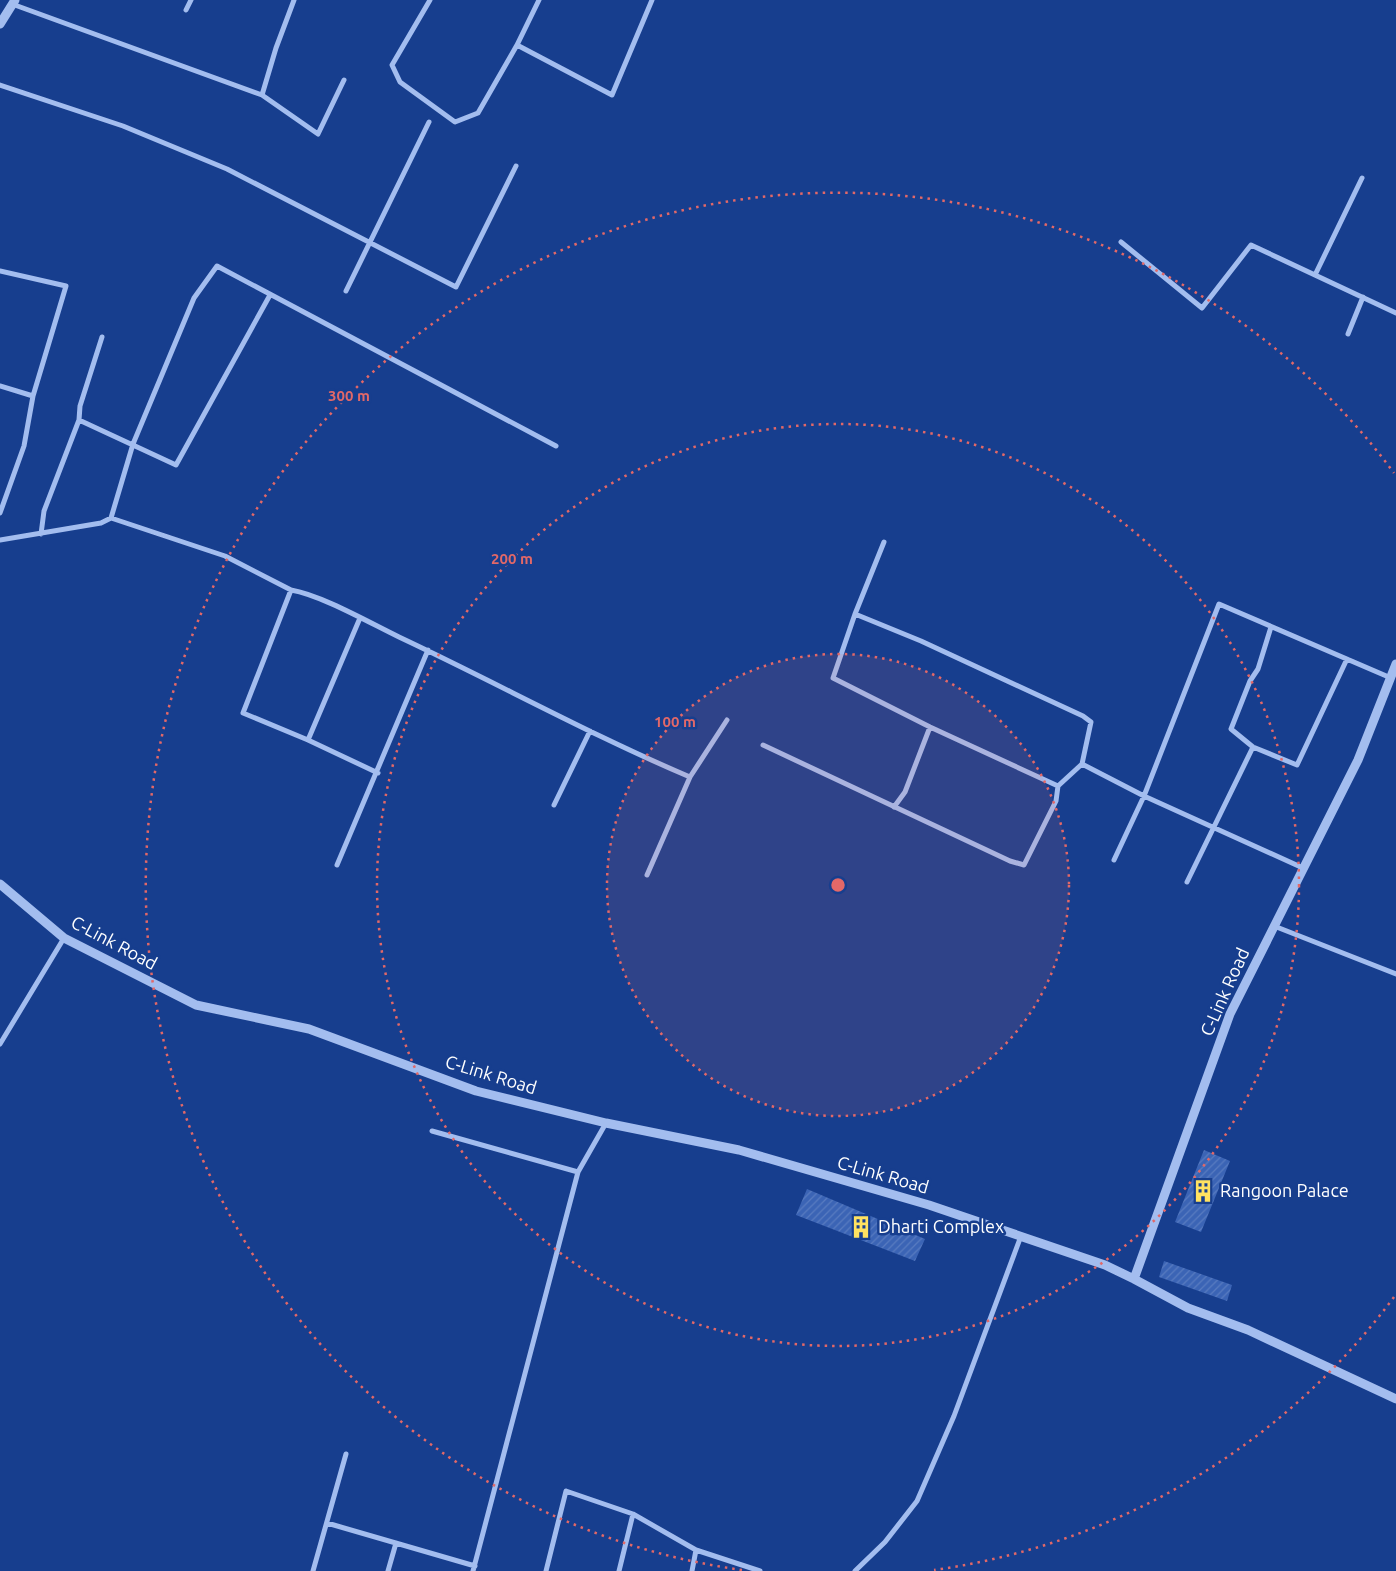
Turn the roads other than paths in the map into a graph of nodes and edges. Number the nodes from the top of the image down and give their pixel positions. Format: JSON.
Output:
{"nodes":[{"id":1,"x":191,"y":0,"type":"edge"},
{"id":2,"x":294,"y":0,"type":"edge"},
{"id":3,"x":430,"y":0,"type":"edge"},
{"id":4,"x":538,"y":0,"type":"edge"},
{"id":5,"x":652,"y":0,"type":"edge"},
{"id":6,"x":14,"y":2,"type":"edge"},
{"id":7,"x":186,"y":10,"type":"dead end"},
{"id":8,"x":0,"y":24,"type":"edge"},
{"id":9,"x":517,"y":46,"type":"junction"},
{"id":10,"x":344,"y":80,"type":"dead end"},
{"id":11,"x":0,"y":85,"type":"edge"},
{"id":12,"x":262,"y":94,"type":"junction"},
{"id":13,"x":429,"y":122,"type":"dead end"},
{"id":14,"x":516,"y":166,"type":"dead end"},
{"id":15,"x":1362,"y":178,"type":"dead end"},
{"id":16,"x":370,"y":242,"type":"junction"},
{"id":17,"x":1121,"y":242,"type":"dead end"},
{"id":18,"x":0,"y":270,"type":"edge"},
{"id":19,"x":1315,"y":275,"type":"junction"},
{"id":20,"x":346,"y":291,"type":"dead end"},
{"id":21,"x":270,"y":295,"type":"junction"},
{"id":22,"x":1363,"y":297,"type":"junction"},
{"id":23,"x":1396,"y":313,"type":"edge"},
{"id":24,"x":1348,"y":334,"type":"dead end"},
{"id":25,"x":102,"y":337,"type":"dead end"},
{"id":26,"x":0,"y":386,"type":"edge"},
{"id":27,"x":33,"y":396,"type":"junction"},
{"id":28,"x":79,"y":420,"type":"junction"},
{"id":29,"x":133,"y":444,"type":"junction"},
{"id":30,"x":556,"y":446,"type":"dead end"},
{"id":31,"x":0,"y":513,"type":"edge"},
{"id":32,"x":111,"y":518,"type":"junction"},
{"id":33,"x":41,"y":534,"type":"junction"},
{"id":34,"x":0,"y":540,"type":"edge"},
{"id":35,"x":884,"y":542,"type":"dead end"},
{"id":36,"x":291,"y":590,"type":"junction"},
{"id":37,"x":855,"y":614,"type":"junction"},
{"id":38,"x":360,"y":618,"type":"junction"},
{"id":39,"x":1271,"y":627,"type":"junction"},
{"id":40,"x":428,"y":650,"type":"junction"},
{"id":41,"x":1347,"y":659,"type":"junction"},
{"id":42,"x":1396,"y":664,"type":"edge"},
{"id":43,"x":1391,"y":678,"type":"junction"},
{"id":44,"x":727,"y":720,"type":"dead end"},
{"id":45,"x":930,"y":727,"type":"junction"},
{"id":46,"x":590,"y":732,"type":"junction"},
{"id":47,"x":308,"y":740,"type":"junction"},
{"id":48,"x":762,"y":745,"type":"dead end"},
{"id":49,"x":1253,"y":747,"type":"junction"},
{"id":50,"x":1082,"y":764,"type":"junction"},
{"id":51,"x":378,"y":772,"type":"junction"},
{"id":52,"x":690,"y":777,"type":"junction"},
{"id":53,"x":1058,"y":786,"type":"junction"},
{"id":54,"x":1144,"y":796,"type":"junction"},
{"id":55,"x":554,"y":805,"type":"dead end"},
{"id":56,"x":894,"y":807,"type":"junction"},
{"id":57,"x":1215,"y":828,"type":"junction"},
{"id":58,"x":1114,"y":860,"type":"dead end"},
{"id":59,"x":337,"y":865,"type":"dead end"},
{"id":60,"x":1303,"y":868,"type":"junction"},
{"id":61,"x":647,"y":876,"type":"dead end"},
{"id":62,"x":1187,"y":882,"type":"dead end"},
{"id":63,"x":0,"y":884,"type":"edge"},
{"id":64,"x":1274,"y":926,"type":"junction"},
{"id":65,"x":64,"y":938,"type":"junction"},
{"id":66,"x":1396,"y":974,"type":"edge"},
{"id":67,"x":0,"y":1044,"type":"edge"},
{"id":68,"x":606,"y":1123,"type":"junction"},
{"id":69,"x":432,"y":1131,"type":"dead end"},
{"id":70,"x":578,"y":1172,"type":"junction"},
{"id":71,"x":1021,"y":1236,"type":"junction"},
{"id":72,"x":1134,"y":1279,"type":"junction"},
{"id":73,"x":1396,"y":1399,"type":"edge"},
{"id":74,"x":346,"y":1454,"type":"dead end"},
{"id":75,"x":633,"y":1514,"type":"junction"},
{"id":76,"x":327,"y":1523,"type":"junction"},
{"id":77,"x":396,"y":1543,"type":"junction"},
{"id":78,"x":696,"y":1550,"type":"junction"},
{"id":79,"x":474,"y":1568,"type":"edge"},
{"id":80,"x":313,"y":1571,"type":"edge"},
{"id":81,"x":388,"y":1571,"type":"edge"},
{"id":82,"x":546,"y":1571,"type":"edge"},
{"id":83,"x":619,"y":1571,"type":"edge"},
{"id":84,"x":692,"y":1571,"type":"edge"},
{"id":85,"x":760,"y":1571,"type":"edge"},
{"id":86,"x":855,"y":1571,"type":"edge"}],
"edges":[{"from":1,"to":7,"type":"street"},
{"from":2,"to":12,"type":"street"},
{"from":3,"to":9,"type":"street"},
{"from":4,"to":9,"type":"street"},
{"from":5,"to":9,"type":"street"},
{"from":6,"to":8,"type":"street"},
{"from":6,"to":12,"type":"street"},
{"from":10,"to":12,"type":"street"},
{"from":11,"to":16,"type":"street"},
{"from":13,"to":16,"type":"street"},
{"from":14,"to":16,"type":"street"},
{"from":15,"to":19,"type":"street"},
{"from":16,"to":20,"type":"street"},
{"from":17,"to":19,"type":"street"},
{"from":18,"to":27,"type":"street"},
{"from":19,"to":22,"type":"street"},
{"from":21,"to":29,"type":"street"},
{"from":21,"to":29,"type":"street"},
{"from":21,"to":30,"type":"street"},
{"from":22,"to":23,"type":"street"},
{"from":22,"to":24,"type":"street"},
{"from":25,"to":28,"type":"street"},
{"from":26,"to":27,"type":"street"},
{"from":27,"to":31,"type":"street"},
{"from":28,"to":29,"type":"street"},
{"from":28,"to":33,"type":"street"},
{"from":29,"to":32,"type":"street"},
{"from":32,"to":33,"type":"street"},
{"from":32,"to":36,"type":"street"},
{"from":33,"to":34,"type":"street"},
{"from":35,"to":37,"type":"street"},
{"from":36,"to":38,"type":"street"},
{"from":36,"to":47,"type":"street"},
{"from":37,"to":45,"type":"street"},
{"from":37,"to":50,"type":"street"},
{"from":38,"to":40,"type":"street"},
{"from":38,"to":47,"type":"street"},
{"from":39,"to":41,"type":"street"},
{"from":39,"to":49,"type":"street"},
{"from":39,"to":54,"type":"street"},
{"from":40,"to":46,"type":"street"},
{"from":40,"to":51,"type":"street"},
{"from":41,"to":43,"type":"street"},
{"from":41,"to":49,"type":"street"},
{"from":42,"to":43,"type":"street","name":"C-Link Road"},
{"from":43,"to":60,"type":"street","name":"C-Link Road"},
{"from":44,"to":52,"type":"street"},
{"from":45,"to":53,"type":"street"},
{"from":45,"to":56,"type":"street"},
{"from":46,"to":52,"type":"street"},
{"from":46,"to":55,"type":"street"},
{"from":47,"to":51,"type":"street"},
{"from":48,"to":56,"type":"street"},
{"from":49,"to":57,"type":"street"},
{"from":50,"to":53,"type":"street"},
{"from":50,"to":54,"type":"street"},
{"from":51,"to":59,"type":"street"},
{"from":52,"to":61,"type":"street"},
{"from":53,"to":56,"type":"street"},
{"from":54,"to":57,"type":"street"},
{"from":54,"to":58,"type":"street"},
{"from":57,"to":60,"type":"street"},
{"from":57,"to":62,"type":"street"},
{"from":60,"to":64,"type":"street","name":"C-Link Road"},
{"from":63,"to":65,"type":"street","name":"C-Link Road"},
{"from":64,"to":66,"type":"street"},
{"from":64,"to":72,"type":"street","name":"C-Link Road"},
{"from":65,"to":67,"type":"street"},
{"from":65,"to":68,"type":"street","name":"C-Link Road"},
{"from":68,"to":70,"type":"street"},
{"from":68,"to":71,"type":"street","name":"C-Link Road"},
{"from":69,"to":70,"type":"street"},
{"from":70,"to":79,"type":"street"},
{"from":71,"to":72,"type":"street","name":"C-Link Road"},
{"from":71,"to":86,"type":"street"},
{"from":72,"to":73,"type":"street"},
{"from":74,"to":76,"type":"street"},
{"from":75,"to":78,"type":"street"},
{"from":75,"to":82,"type":"street"},
{"from":75,"to":83,"type":"street"},
{"from":76,"to":77,"type":"street"},
{"from":76,"to":80,"type":"street"},
{"from":77,"to":79,"type":"street"},
{"from":77,"to":81,"type":"street"},
{"from":78,"to":84,"type":"street"},
{"from":78,"to":85,"type":"street"}]}
